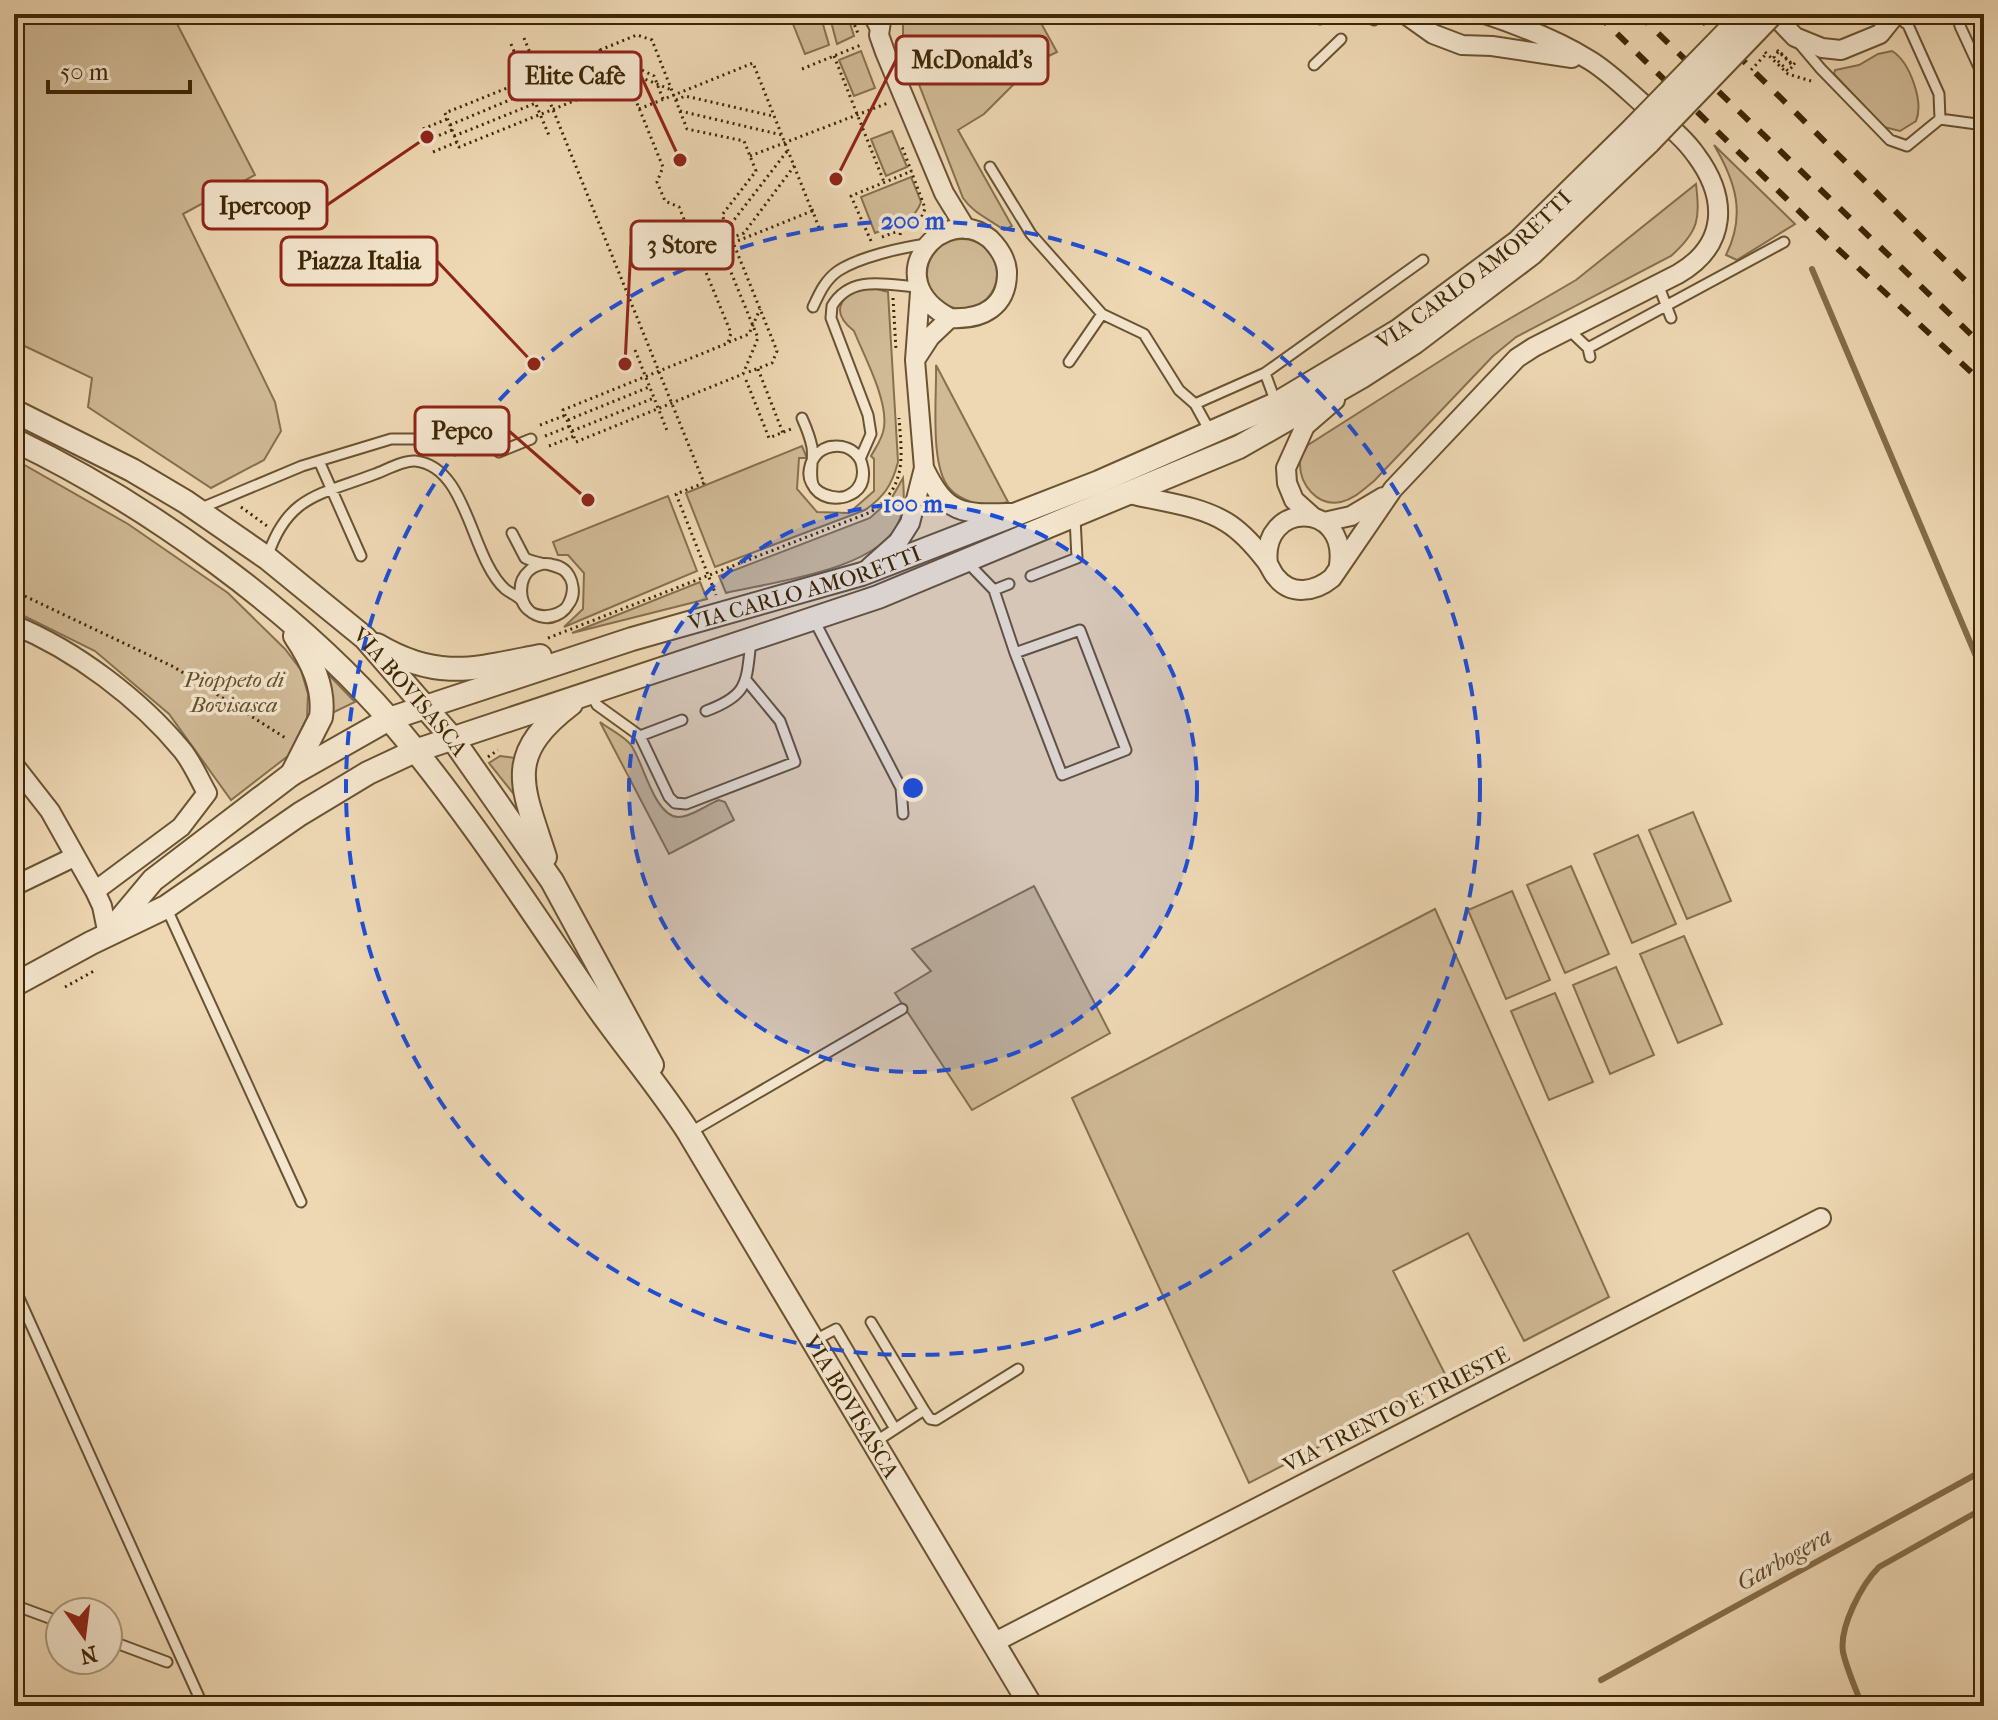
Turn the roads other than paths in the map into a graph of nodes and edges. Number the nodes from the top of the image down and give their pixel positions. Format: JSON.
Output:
{"nodes":[{"id":1,"x":867,"y":14,"type":"edge"},
{"id":2,"x":882,"y":14,"type":"edge"},
{"id":3,"x":1384,"y":14,"type":"edge"},
{"id":4,"x":1405,"y":14,"type":"edge"},
{"id":5,"x":1478,"y":14,"type":"edge"},
{"id":6,"x":1485,"y":14,"type":"edge"},
{"id":7,"x":1745,"y":14,"type":"edge"},
{"id":8,"x":1773,"y":14,"type":"edge"},
{"id":9,"x":1896,"y":14,"type":"edge"},
{"id":10,"x":1957,"y":14,"type":"edge"},
{"id":11,"x":1374,"y":20,"type":"dead end"},
{"id":12,"x":1795,"y":37,"type":"junction"},
{"id":13,"x":873,"y":39,"type":"junction"},
{"id":14,"x":1341,"y":39,"type":"dead end"},
{"id":15,"x":1474,"y":45,"type":"junction"},
{"id":16,"x":1590,"y":61,"type":"junction"},
{"id":17,"x":1314,"y":65,"type":"dead end"},
{"id":18,"x":1984,"y":78,"type":"edge"},
{"id":19,"x":1940,"y":119,"type":"junction"},
{"id":20,"x":1984,"y":125,"type":"edge"},
{"id":21,"x":1641,"y":135,"type":"junction"},
{"id":22,"x":990,"y":167,"type":"dead end"},
{"id":23,"x":944,"y":193,"type":"junction"},
{"id":24,"x":966,"y":229,"type":"junction"},
{"id":25,"x":935,"y":238,"type":"junction"},
{"id":26,"x":1784,"y":242,"type":"dead end"},
{"id":27,"x":1423,"y":260,"type":"dead end"},
{"id":28,"x":1658,"y":284,"type":"junction"},
{"id":29,"x":919,"y":290,"type":"junction"},
{"id":30,"x":1665,"y":306,"type":"junction"},
{"id":31,"x":813,"y":307,"type":"dead end"},
{"id":32,"x":1102,"y":314,"type":"junction"},
{"id":33,"x":950,"y":318,"type":"junction"},
{"id":34,"x":1671,"y":318,"type":"dead end"},
{"id":35,"x":1568,"y":329,"type":"junction"},
{"id":36,"x":906,"y":360,"type":"junction"},
{"id":37,"x":1069,"y":362,"type":"dead end"},
{"id":38,"x":1265,"y":373,"type":"junction"},
{"id":39,"x":1361,"y":377,"type":"junction"},
{"id":40,"x":1195,"y":404,"type":"junction"},
{"id":41,"x":1276,"y":404,"type":"junction"},
{"id":42,"x":14,"y":411,"type":"edge"},
{"id":43,"x":802,"y":418,"type":"dead end"},
{"id":44,"x":1211,"y":434,"type":"junction"},
{"id":45,"x":531,"y":439,"type":"dead end"},
{"id":46,"x":14,"y":440,"type":"edge"},
{"id":47,"x":441,"y":449,"type":"dead end"},
{"id":48,"x":499,"y":452,"type":"dead end"},
{"id":49,"x":319,"y":461,"type":"junction"},
{"id":50,"x":811,"y":465,"type":"junction"},
{"id":51,"x":862,"y":467,"type":"junction"},
{"id":52,"x":924,"y":468,"type":"junction"},
{"id":53,"x":1393,"y":489,"type":"junction"},
{"id":54,"x":332,"y":490,"type":"junction"},
{"id":55,"x":1130,"y":494,"type":"junction"},
{"id":56,"x":198,"y":510,"type":"junction"},
{"id":57,"x":1018,"y":513,"type":"junction"},
{"id":58,"x":1075,"y":517,"type":"junction"},
{"id":59,"x":1319,"y":519,"type":"junction"},
{"id":60,"x":512,"y":533,"type":"dead end"},
{"id":61,"x":361,"y":556,"type":"dead end"},
{"id":62,"x":267,"y":558,"type":"junction"},
{"id":63,"x":967,"y":562,"type":"junction"},
{"id":64,"x":545,"y":564,"type":"junction"},
{"id":65,"x":1268,"y":564,"type":"junction"},
{"id":66,"x":1339,"y":565,"type":"junction"},
{"id":67,"x":862,"y":574,"type":"junction"},
{"id":68,"x":1031,"y":576,"type":"dead end"},
{"id":69,"x":1009,"y":584,"type":"dead end"},
{"id":70,"x":994,"y":590,"type":"junction"},
{"id":71,"x":522,"y":601,"type":"junction"},
{"id":72,"x":281,"y":615,"type":"junction"},
{"id":73,"x":813,"y":618,"type":"junction"},
{"id":74,"x":14,"y":625,"type":"edge"},
{"id":75,"x":365,"y":638,"type":"junction"},
{"id":76,"x":632,"y":639,"type":"junction"},
{"id":77,"x":751,"y":639,"type":"junction"},
{"id":78,"x":1015,"y":653,"type":"junction"},
{"id":79,"x":747,"y":681,"type":"junction"},
{"id":80,"x":588,"y":693,"type":"junction"},
{"id":81,"x":425,"y":707,"type":"junction"},
{"id":82,"x":706,"y":711,"type":"dead end"},
{"id":83,"x":389,"y":719,"type":"junction"},
{"id":84,"x":682,"y":720,"type":"dead end"},
{"id":85,"x":640,"y":736,"type":"junction"},
{"id":86,"x":452,"y":738,"type":"junction"},
{"id":87,"x":415,"y":751,"type":"junction"},
{"id":88,"x":14,"y":765,"type":"edge"},
{"id":89,"x":292,"y":774,"type":"junction"},
{"id":90,"x":903,"y":814,"type":"dead end"},
{"id":91,"x":74,"y":857,"type":"junction"},
{"id":92,"x":552,"y":881,"type":"junction"},
{"id":93,"x":14,"y":886,"type":"edge"},
{"id":94,"x":95,"y":891,"type":"junction"},
{"id":95,"x":166,"y":907,"type":"junction"},
{"id":96,"x":108,"y":935,"type":"junction"},
{"id":97,"x":14,"y":985,"type":"edge"},
{"id":98,"x":902,"y":1009,"type":"dead end"},
{"id":99,"x":672,"y":1106,"type":"junction"},
{"id":100,"x":689,"y":1133,"type":"junction"},
{"id":101,"x":301,"y":1202,"type":"dead end"},
{"id":102,"x":1821,"y":1218,"type":"dead end"},
{"id":103,"x":14,"y":1287,"type":"edge"},
{"id":104,"x":871,"y":1322,"type":"dead end"},
{"id":105,"x":815,"y":1340,"type":"junction"},
{"id":106,"x":1018,"y":1369,"type":"dead end"},
{"id":107,"x":924,"y":1410,"type":"junction"},
{"id":108,"x":895,"y":1429,"type":"junction"},
{"id":109,"x":875,"y":1442,"type":"junction"},
{"id":110,"x":14,"y":1605,"type":"edge"},
{"id":111,"x":44,"y":1616,"type":"edge"},
{"id":112,"x":993,"y":1643,"type":"junction"},
{"id":113,"x":124,"y":1646,"type":"edge"},
{"id":114,"x":167,"y":1662,"type":"dead end"},
{"id":115,"x":203,"y":1706,"type":"edge"},
{"id":116,"x":1031,"y":1706,"type":"edge"}],
"edges":[{"from":1,"to":13,"type":"lane"},
{"from":2,"to":13,"type":"street"},
{"from":3,"to":11,"type":"lane"},
{"from":4,"to":15,"type":"street"},
{"from":5,"to":15,"type":"street"},
{"from":6,"to":16,"type":"street"},
{"from":7,"to":21,"type":"street","name":"VIA CARLO AMORETTI","bridge":true},
{"from":8,"to":12,"type":"street"},
{"from":8,"to":21,"type":"street","name":"VIA CARLO AMORETTI","bridge":true},
{"from":9,"to":12,"type":"street"},
{"from":9,"to":19,"type":"lane"},
{"from":10,"to":18,"type":"lane"},
{"from":12,"to":19,"type":"lane"},
{"from":13,"to":23,"type":"street"},
{"from":14,"to":17,"type":"lane"},
{"from":15,"to":16,"type":"street"},
{"from":16,"to":28,"type":"street"},
{"from":19,"to":20,"type":"lane"},
{"from":21,"to":39,"type":"street","name":"VIA CARLO AMORETTI"},
{"from":21,"to":41,"type":"street","name":"VIA CARLO AMORETTI"},
{"from":22,"to":32,"type":"lane"},
{"from":23,"to":24,"type":"street"},
{"from":23,"to":25,"type":"street"},
{"from":24,"to":25,"type":"street"},
{"from":24,"to":33,"type":"street"},
{"from":25,"to":29,"type":"street"},
{"from":25,"to":31,"type":"lane"},
{"from":26,"to":30,"type":"lane"},
{"from":27,"to":38,"type":"lane","name":"VIA CARLO AMORETTI"},
{"from":28,"to":30,"type":"lane"},
{"from":28,"to":35,"type":"street"},
{"from":29,"to":33,"type":"street"},
{"from":29,"to":36,"type":"street"},
{"from":29,"to":51,"type":"lane"},
{"from":30,"to":34,"type":"lane"},
{"from":30,"to":35,"type":"lane"},
{"from":32,"to":37,"type":"lane"},
{"from":32,"to":40,"type":"lane"},
{"from":33,"to":36,"type":"street"},
{"from":35,"to":53,"type":"street"},
{"from":36,"to":52,"type":"street"},
{"from":38,"to":40,"type":"lane","name":"VIA CARLO AMORETTI"},
{"from":38,"to":41,"type":"lane"},
{"from":39,"to":55,"type":"street","name":"VIA CARLO AMORETTI"},
{"from":39,"to":59,"type":"street","name":"VIA CARLO AMORETTI"},
{"from":40,"to":44,"type":"lane"},
{"from":41,"to":44,"type":"street","name":"VIA CARLO AMORETTI"},
{"from":42,"to":56,"type":"street","name":"VIA BOVISASCA"},
{"from":43,"to":50,"type":"lane"},
{"from":44,"to":57,"type":"street","name":"VIA CARLO AMORETTI"},
{"from":45,"to":48,"type":"lane"},
{"from":46,"to":72,"type":"street","name":"VIA BOVISASCA"},
{"from":47,"to":49,"type":"lane"},
{"from":49,"to":54,"type":"lane"},
{"from":49,"to":56,"type":"lane"},
{"from":50,"to":51,"type":"lane"},
{"from":50,"to":51,"type":"lane"},
{"from":52,"to":57,"type":"street"},
{"from":52,"to":67,"type":"street"},
{"from":53,"to":59,"type":"street"},
{"from":53,"to":66,"type":"street"},
{"from":54,"to":61,"type":"lane"},
{"from":54,"to":62,"type":"lane"},
{"from":54,"to":71,"type":"lane"},
{"from":55,"to":58,"type":"street","name":"VIA CARLO AMORETTI"},
{"from":55,"to":65,"type":"street"},
{"from":56,"to":62,"type":"street","name":"VIA BOVISASCA"},
{"from":57,"to":67,"type":"street","name":"VIA CARLO AMORETTI"},
{"from":58,"to":63,"type":"street","name":"VIA CARLO AMORETTI"},
{"from":58,"to":68,"type":"lane"},
{"from":59,"to":65,"type":"street"},
{"from":59,"to":66,"type":"street","name":"VIA CARLO AMORETTI"},
{"from":60,"to":64,"type":"lane"},
{"from":62,"to":75,"type":"street","name":"VIA BOVISASCA"},
{"from":63,"to":70,"type":"lane"},
{"from":63,"to":73,"type":"street","name":"VIA CARLO AMORETTI"},
{"from":64,"to":71,"type":"lane"},
{"from":64,"to":71,"type":"lane"},
{"from":65,"to":66,"type":"street"},
{"from":67,"to":76,"type":"street","name":"VIA CARLO AMORETTI"},
{"from":69,"to":70,"type":"lane"},
{"from":70,"to":78,"type":"lane"},
{"from":72,"to":83,"type":"street","name":"VIA BOVISASCA"},
{"from":72,"to":89,"type":"street"},
{"from":73,"to":77,"type":"street","name":"VIA CARLO AMORETTI"},
{"from":73,"to":90,"type":"lane"},
{"from":74,"to":94,"type":"street"},
{"from":75,"to":76,"type":"street"},
{"from":75,"to":81,"type":"street","name":"VIA BOVISASCA"},
{"from":76,"to":81,"type":"street","name":"VIA CARLO AMORETTI"},
{"from":77,"to":79,"type":"lane"},
{"from":77,"to":80,"type":"street","name":"VIA CARLO AMORETTI"},
{"from":78,"to":78,"type":"lane"},
{"from":79,"to":82,"type":"lane"},
{"from":79,"to":85,"type":"lane"},
{"from":80,"to":85,"type":"lane"},
{"from":80,"to":86,"type":"street","name":"VIA CARLO AMORETTI"},
{"from":80,"to":92,"type":"street"},
{"from":81,"to":83,"type":"street","name":"VIA CARLO AMORETTI"},
{"from":81,"to":86,"type":"street","name":"VIA BOVISASCA"},
{"from":83,"to":87,"type":"street","name":"VIA BOVISASCA"},
{"from":83,"to":89,"type":"street","name":"VIA CARLO AMORETTI"},
{"from":84,"to":85,"type":"lane"},
{"from":86,"to":87,"type":"street","name":"VIA CARLO AMORETTI"},
{"from":86,"to":92,"type":"street","name":"VIA BOVISASCA"},
{"from":87,"to":95,"type":"street","name":"VIA CARLO AMORETTI"},
{"from":87,"to":99,"type":"street","name":"VIA BOVISASCA"},
{"from":88,"to":91,"type":"street"},
{"from":89,"to":96,"type":"street","name":"VIA CARLO AMORETTI"},
{"from":91,"to":93,"type":"street"},
{"from":91,"to":94,"type":"street"},
{"from":92,"to":99,"type":"street","name":"VIA BOVISASCA"},
{"from":94,"to":96,"type":"street"},
{"from":95,"to":96,"type":"street","name":"VIA CARLO AMORETTI"},
{"from":95,"to":101,"type":"lane"},
{"from":96,"to":97,"type":"street","name":"VIA CARLO AMORETTI"},
{"from":98,"to":100,"type":"lane"},
{"from":99,"to":100,"type":"street","name":"VIA BOVISASCA"},
{"from":100,"to":105,"type":"street","name":"VIA BOVISASCA"},
{"from":102,"to":112,"type":"street","name":"VIA TRENTO E TRIESTE"},
{"from":103,"to":115,"type":"lane"},
{"from":104,"to":107,"type":"lane"},
{"from":105,"to":108,"type":"lane"},
{"from":105,"to":109,"type":"street","name":"VIA BOVISASCA"},
{"from":106,"to":107,"type":"lane"},
{"from":107,"to":108,"type":"lane"},
{"from":108,"to":109,"type":"lane"},
{"from":109,"to":112,"type":"street","name":"VIA BOVISASCA"},
{"from":110,"to":111,"type":"lane"},
{"from":112,"to":116,"type":"street","name":"VIA BOVISASCA"},
{"from":113,"to":114,"type":"lane"}]}
